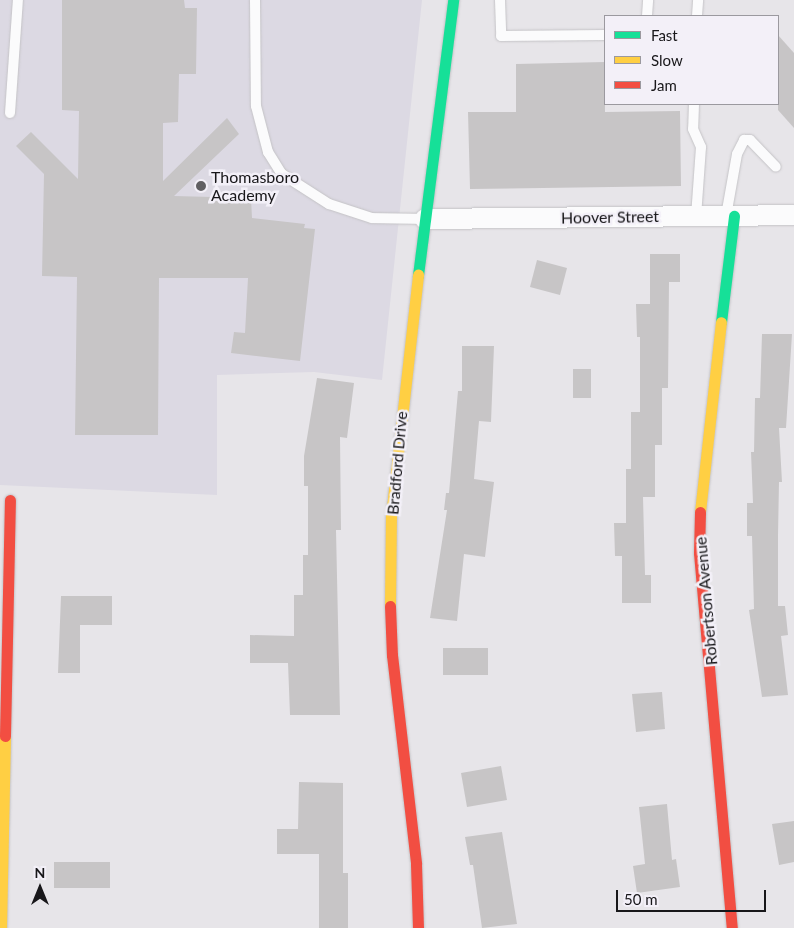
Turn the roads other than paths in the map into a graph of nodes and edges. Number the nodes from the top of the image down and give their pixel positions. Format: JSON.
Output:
{"nodes":[{"id":1,"x":18,"y":0,"type":"edge"},
{"id":2,"x":255,"y":0,"type":"edge"},
{"id":3,"x":453,"y":0,"type":"edge"},
{"id":4,"x":500,"y":0,"type":"edge"},
{"id":5,"x":648,"y":0,"type":"edge"},
{"id":6,"x":698,"y":0,"type":"edge"},
{"id":7,"x":647,"y":15,"type":"edge"},
{"id":8,"x":697,"y":15,"type":"edge"},
{"id":9,"x":604,"y":34,"type":"edge"},
{"id":10,"x":694,"y":105,"type":"edge"},
{"id":11,"x":10,"y":113,"type":"dead end"},
{"id":12,"x":776,"y":167,"type":"dead end"},
{"id":13,"x":794,"y":215,"type":"edge"},
{"id":14,"x":696,"y":216,"type":"junction"},
{"id":15,"x":730,"y":216,"type":"junction"},
{"id":16,"x":425,"y":220,"type":"junction"},
{"id":17,"x":10,"y":500,"type":"dead end"},
{"id":18,"x":2,"y":928,"type":"edge"},
{"id":19,"x":418,"y":928,"type":"edge"},
{"id":20,"x":732,"y":928,"type":"edge"}],
"edges":[{"from":1,"to":11,"type":"lane"},
{"from":2,"to":16,"type":"lane"},
{"from":3,"to":16,"type":"street","name":"Bradford Drive"},
{"from":4,"to":9,"type":"lane"},
{"from":5,"to":7,"type":"lane"},
{"from":6,"to":8,"type":"lane"},
{"from":10,"to":14,"type":"lane"},
{"from":12,"to":15,"type":"lane"},
{"from":13,"to":15,"type":"street","name":"Hoover Street"},
{"from":14,"to":15,"type":"street","name":"Hoover Street"},
{"from":14,"to":16,"type":"street","name":"Hoover Street"},
{"from":15,"to":20,"type":"street","name":"Robertson Avenue"},
{"from":16,"to":19,"type":"street","name":"Bradford Drive"},
{"from":17,"to":18,"type":"street"}]}
